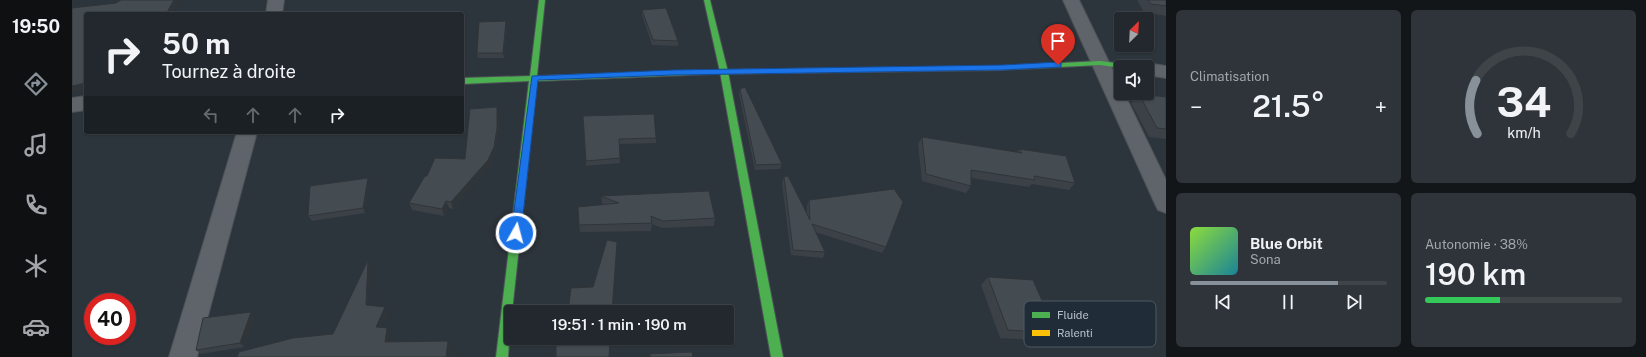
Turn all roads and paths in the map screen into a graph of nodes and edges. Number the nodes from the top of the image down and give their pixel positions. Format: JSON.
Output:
{"nodes":[{"id":1,"x":276,"y":0,"type":"edge"},
{"id":2,"x":542,"y":0,"type":"edge"},
{"id":3,"x":707,"y":0,"type":"edge"},
{"id":4,"x":1072,"y":0,"type":"edge"},
{"id":5,"x":274,"y":12,"type":"edge"},
{"id":6,"x":1100,"y":63,"type":"junction"},
{"id":7,"x":1114,"y":65,"type":"edge"},
{"id":8,"x":1154,"y":70,"type":"edge"},
{"id":9,"x":724,"y":72,"type":"junction"},
{"id":10,"x":1166,"y":72,"type":"edge"},
{"id":11,"x":535,"y":78,"type":"junction"},
{"id":12,"x":464,"y":81,"type":"edge"},
{"id":13,"x":84,"y":103,"type":"edge"},
{"id":14,"x":72,"y":105,"type":"edge"},
{"id":15,"x":246,"y":134,"type":"edge"},
{"id":16,"x":1166,"y":204,"type":"edge"},
{"id":17,"x":183,"y":357,"type":"edge"},
{"id":18,"x":502,"y":357,"type":"edge"},
{"id":19,"x":777,"y":357,"type":"edge"}],
"edges":[{"from":1,"to":5,"type":"street"},
{"from":2,"to":11,"type":"street"},
{"from":3,"to":9,"type":"street"},
{"from":4,"to":6,"type":"street"},
{"from":6,"to":7,"type":"street"},
{"from":6,"to":9,"type":"street"},
{"from":6,"to":16,"type":"street"},
{"from":8,"to":10,"type":"street"},
{"from":9,"to":11,"type":"street"},
{"from":9,"to":19,"type":"street"},
{"from":11,"to":12,"type":"street"},
{"from":11,"to":18,"type":"street"},
{"from":13,"to":14,"type":"street"},
{"from":15,"to":17,"type":"street"}]}
